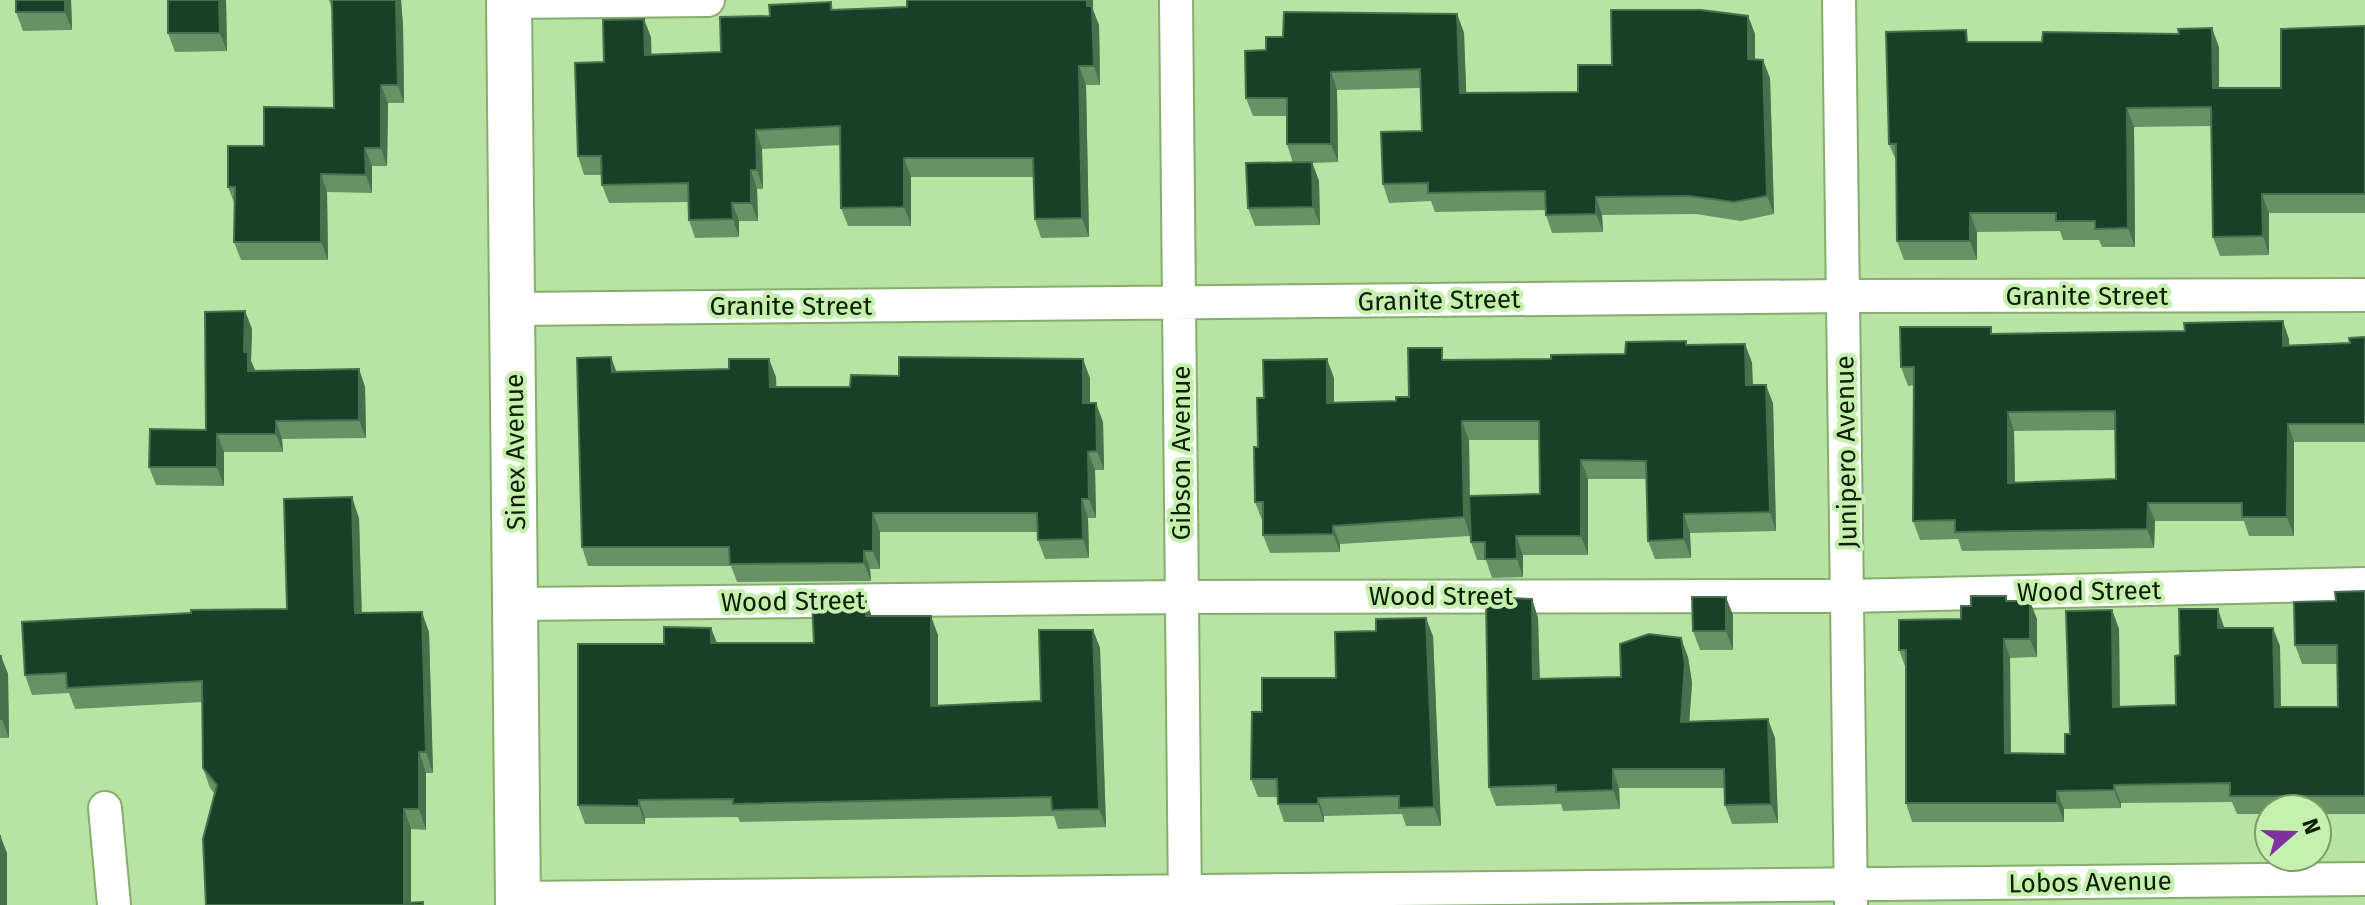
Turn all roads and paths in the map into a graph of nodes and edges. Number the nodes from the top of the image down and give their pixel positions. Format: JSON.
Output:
{"nodes":[{"id":1,"x":708,"y":0,"type":"edge"},
{"id":2,"x":1176,"y":0,"type":"edge"},
{"id":3,"x":1839,"y":0,"type":"edge"},
{"id":4,"x":509,"y":1,"type":"edge"},
{"id":5,"x":2365,"y":295,"type":"edge"},
{"id":6,"x":1844,"y":296,"type":"junction"},
{"id":7,"x":1180,"y":303,"type":"junction"},
{"id":8,"x":513,"y":309,"type":"junction"},
{"id":9,"x":2365,"y":584,"type":"edge"},
{"id":10,"x":1847,"y":596,"type":"junction"},
{"id":11,"x":1181,"y":597,"type":"junction"},
{"id":12,"x":516,"y":604,"type":"junction"},
{"id":13,"x":105,"y":808,"type":"dead end"},
{"id":14,"x":2365,"y":879,"type":"edge"},
{"id":15,"x":1851,"y":895,"type":"edge"},
{"id":16,"x":1185,"y":898,"type":"edge"},
{"id":17,"x":518,"y":902,"type":"edge"},
{"id":18,"x":114,"y":905,"type":"edge"}],
"edges":[{"from":1,"to":4,"type":"street"},
{"from":2,"to":7,"type":"street","name":"Gibson Avenue"},
{"from":3,"to":6,"type":"street","name":"Junipero Avenue"},
{"from":4,"to":8,"type":"street","name":"Sinex Avenue"},
{"from":5,"to":6,"type":"street","name":"Granite Street"},
{"from":6,"to":7,"type":"street","name":"Granite Street"},
{"from":6,"to":10,"type":"street","name":"Junipero Avenue"},
{"from":7,"to":8,"type":"street","name":"Granite Street"},
{"from":7,"to":11,"type":"street","name":"Gibson Avenue"},
{"from":8,"to":12,"type":"street","name":"Sinex Avenue"},
{"from":9,"to":10,"type":"street","name":"Wood Street"},
{"from":10,"to":11,"type":"street","name":"Wood Street"},
{"from":10,"to":15,"type":"street","name":"Junipero Avenue"},
{"from":11,"to":12,"type":"street","name":"Wood Street"},
{"from":11,"to":16,"type":"street","name":"Gibson Avenue"},
{"from":12,"to":17,"type":"street","name":"Sinex Avenue"},
{"from":13,"to":18,"type":"street"},
{"from":14,"to":15,"type":"street","name":"Lobos Avenue"},
{"from":15,"to":16,"type":"street","name":"Lobos Avenue"},
{"from":16,"to":17,"type":"street","name":"Lobos Avenue"}]}
